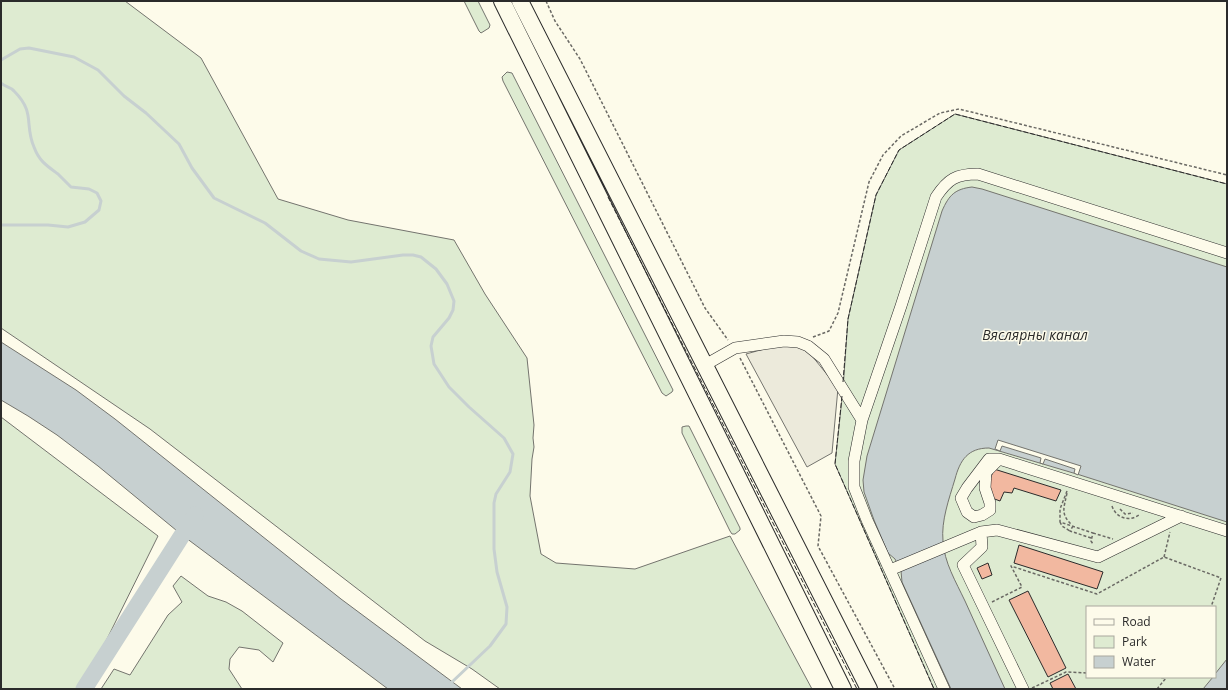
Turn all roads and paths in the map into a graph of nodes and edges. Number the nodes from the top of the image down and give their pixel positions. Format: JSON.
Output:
{"nodes":[{"id":1,"x":502,"y":1,"type":"edge"},
{"id":2,"x":520,"y":1,"type":"edge"},
{"id":3,"x":524,"y":1,"type":"edge"},
{"id":4,"x":546,"y":1,"type":"edge"},
{"id":5,"x":535,"y":30,"type":"junction"},
{"id":6,"x":1227,"y":253,"type":"edge"},
{"id":7,"x":735,"y":348,"type":"junction"},
{"id":8,"x":705,"y":365,"type":"junction"},
{"id":9,"x":862,"y":420,"type":"junction"},
{"id":10,"x":999,"y":459,"type":"junction"},
{"id":11,"x":1111,"y":505,"type":"dead end"},
{"id":12,"x":1140,"y":514,"type":"dead end"},
{"id":13,"x":1177,"y":518,"type":"junction"},
{"id":14,"x":1060,"y":522,"type":"junction"},
{"id":15,"x":1073,"y":526,"type":"junction"},
{"id":16,"x":1070,"y":531,"type":"junction"},
{"id":17,"x":1227,"y":531,"type":"edge"},
{"id":18,"x":981,"y":532,"type":"junction"},
{"id":19,"x":1093,"y":533,"type":"junction"},
{"id":20,"x":1092,"y":538,"type":"junction"},
{"id":21,"x":1110,"y":544,"type":"dead end"},
{"id":22,"x":1096,"y":548,"type":"dead end"},
{"id":23,"x":1164,"y":557,"type":"junction"},
{"id":24,"x":891,"y":569,"type":"junction"},
{"id":25,"x":983,"y":606,"type":"junction"},
{"id":26,"x":1211,"y":606,"type":"edge"},
{"id":27,"x":1086,"y":673,"type":"edge"},
{"id":28,"x":1166,"y":678,"type":"edge"},
{"id":29,"x":843,"y":689,"type":"edge"},
{"id":30,"x":869,"y":689,"type":"edge"},
{"id":31,"x":895,"y":689,"type":"edge"},
{"id":32,"x":944,"y":689,"type":"edge"},
{"id":33,"x":1023,"y":689,"type":"edge"},
{"id":34,"x":1030,"y":689,"type":"edge"},
{"id":35,"x":1157,"y":689,"type":"edge"}],
"edges":[{"from":1,"to":29,"type":"highway"},
{"from":2,"to":5,"type":"highway"},
{"from":3,"to":5,"type":"highway"},
{"from":4,"to":7,"type":"path"},
{"from":5,"to":8,"type":"highway"},
{"from":6,"to":9,"type":"lane"},
{"from":7,"to":8,"type":"lane"},
{"from":7,"to":9,"type":"lane"},
{"from":7,"to":31,"type":"path"},
{"from":8,"to":30,"type":"highway"},
{"from":9,"to":24,"type":"lane"},
{"from":10,"to":10,"type":"lane"},
{"from":10,"to":13,"type":"lane"},
{"from":11,"to":12,"type":"path"},
{"from":13,"to":17,"type":"lane"},
{"from":13,"to":18,"type":"lane"},
{"from":13,"to":23,"type":"path"},
{"from":14,"to":15,"type":"path"},
{"from":14,"to":15,"type":"path"},
{"from":14,"to":16,"type":"path"},
{"from":15,"to":16,"type":"path"},
{"from":15,"to":19,"type":"path"},
{"from":16,"to":20,"type":"path"},
{"from":18,"to":24,"type":"lane"},
{"from":18,"to":25,"type":"lane"},
{"from":19,"to":20,"type":"path"},
{"from":19,"to":21,"type":"path"},
{"from":20,"to":22,"type":"path"},
{"from":23,"to":25,"type":"path"},
{"from":23,"to":26,"type":"path"},
{"from":24,"to":32,"type":"lane"},
{"from":25,"to":33,"type":"lane"},
{"from":27,"to":34,"type":"path"},
{"from":28,"to":35,"type":"path"}]}
